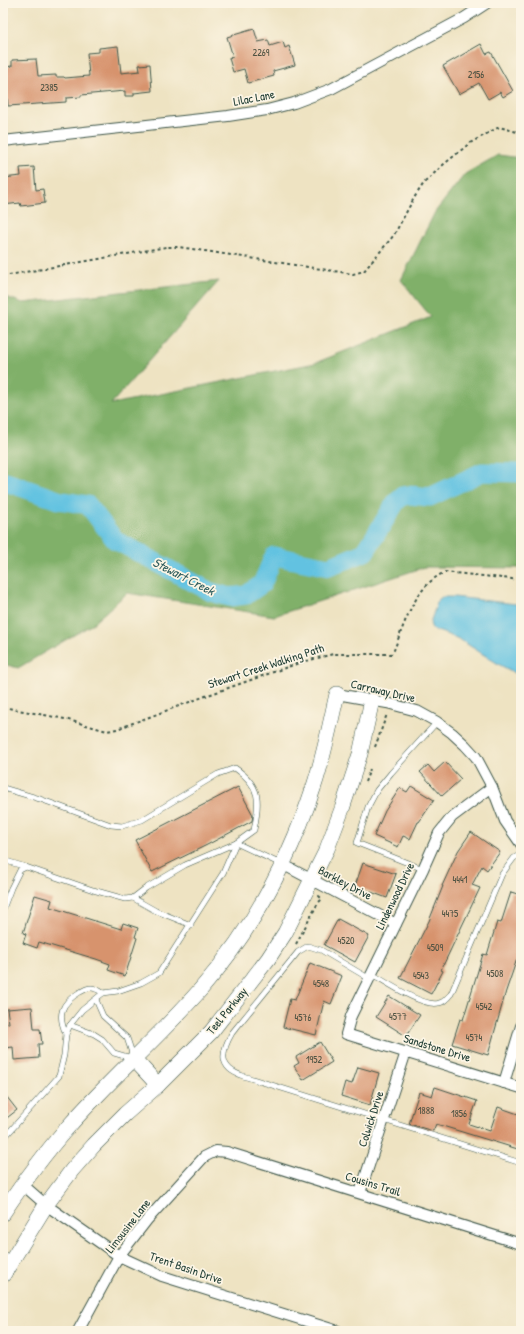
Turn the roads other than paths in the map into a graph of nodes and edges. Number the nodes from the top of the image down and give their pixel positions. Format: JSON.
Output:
{"nodes":[{"id":1,"x":487,"y":3,"type":"edge"},
{"id":2,"x":3,"y":141,"type":"edge"},
{"id":3,"x":337,"y":694,"type":"joint"},
{"id":4,"x":372,"y":700,"type":"junction"},
{"id":5,"x":437,"y":722,"type":"junction"},
{"id":6,"x":492,"y":787,"type":"junction"},
{"id":7,"x":3,"y":788,"type":"edge"},
{"id":8,"x":236,"y":843,"type":"junction"},
{"id":9,"x":521,"y":844,"type":"edge"},
{"id":10,"x":521,"y":854,"type":"edge"},
{"id":11,"x":3,"y":860,"type":"edge"},
{"id":12,"x":282,"y":864,"type":"junction"},
{"id":13,"x":26,"y":867,"type":"junction"},
{"id":14,"x":423,"y":869,"type":"junction"},
{"id":15,"x":312,"y":880,"type":"junction"},
{"id":16,"x":133,"y":898,"type":"junction"},
{"id":17,"x":4,"y":901,"type":"edge"},
{"id":18,"x":3,"y":909,"type":"edge"},
{"id":19,"x":396,"y":924,"type":"junction"},
{"id":20,"x":190,"y":925,"type":"junction"},
{"id":21,"x":371,"y":976,"type":"junction"},
{"id":22,"x":103,"y":993,"type":"junction"},
{"id":23,"x":96,"y":1000,"type":"junction"},
{"id":24,"x":70,"y":1025,"type":"junction"},
{"id":25,"x":521,"y":1026,"type":"edge"},
{"id":26,"x":66,"y":1034,"type":"junction"},
{"id":27,"x":346,"y":1034,"type":"joint"},
{"id":28,"x":406,"y":1052,"type":"junction"},
{"id":29,"x":134,"y":1059,"type":"junction"},
{"id":30,"x":504,"y":1083,"type":"junction"},
{"id":31,"x":158,"y":1086,"type":"junction"},
{"id":32,"x":521,"y":1088,"type":"edge"},
{"id":33,"x":384,"y":1121,"type":"junction"},
{"id":34,"x":3,"y":1139,"type":"edge"},
{"id":35,"x":216,"y":1151,"type":"joint"},
{"id":36,"x":521,"y":1163,"type":"edge"},
{"id":37,"x":22,"y":1184,"type":"junction"},
{"id":38,"x":360,"y":1193,"type":"junction"},
{"id":39,"x":46,"y":1205,"type":"junction"},
{"id":40,"x":3,"y":1213,"type":"edge"},
{"id":41,"x":521,"y":1244,"type":"edge"},
{"id":42,"x":119,"y":1256,"type":"junction"},
{"id":43,"x":3,"y":1275,"type":"edge"},
{"id":44,"x":78,"y":1331,"type":"edge"},
{"id":45,"x":338,"y":1331,"type":"edge"}],
"edges":[{"from":1,"to":2,"type":"street","name":"Lilac Lane"},
{"from":3,"to":4,"type":"street","name":"Carraway Drive"},
{"from":3,"to":12,"type":"street"},
{"from":4,"to":5,"type":"street","name":"Carraway Drive"},
{"from":4,"to":15,"type":"street","name":"Teel Parkway"},
{"from":5,"to":6,"type":"street","name":"Carraway Drive"},
{"from":5,"to":14,"type":"lane"},
{"from":6,"to":9,"type":"street","name":"Carraway Drive"},
{"from":6,"to":14,"type":"street","name":"Lindenwood Drive"},
{"from":7,"to":8,"type":"lane"},
{"from":8,"to":12,"type":"lane"},
{"from":8,"to":16,"type":"lane"},
{"from":8,"to":20,"type":"lane"},
{"from":10,"to":21,"type":"lane"},
{"from":11,"to":13,"type":"lane"},
{"from":12,"to":15,"type":"street","name":"Barkley Drive"},
{"from":12,"to":29,"type":"street"},
{"from":13,"to":16,"type":"lane"},
{"from":13,"to":17,"type":"lane"},
{"from":14,"to":19,"type":"street","name":"Lindenwood Drive"},
{"from":15,"to":19,"type":"street","name":"Barkley Drive"},
{"from":15,"to":31,"type":"street","name":"Teel Parkway"},
{"from":16,"to":20,"type":"lane"},
{"from":17,"to":18,"type":"lane"},
{"from":19,"to":21,"type":"street","name":"Lindenwood Drive"},
{"from":20,"to":22,"type":"lane"},
{"from":21,"to":27,"type":"street","name":"Lindenwood Drive"},
{"from":21,"to":33,"type":"lane"},
{"from":22,"to":23,"type":"lane"},
{"from":22,"to":26,"type":"lane"},
{"from":23,"to":24,"type":"lane"},
{"from":23,"to":29,"type":"lane"},
{"from":24,"to":26,"type":"lane"},
{"from":24,"to":29,"type":"lane"},
{"from":25,"to":30,"type":"street"},
{"from":26,"to":34,"type":"lane"},
{"from":27,"to":28,"type":"street","name":"Sandstone Drive"},
{"from":28,"to":30,"type":"street","name":"Sandstone Drive"},
{"from":28,"to":33,"type":"street","name":"Colwick Drive"},
{"from":29,"to":31,"type":"street"},
{"from":29,"to":37,"type":"street"},
{"from":30,"to":32,"type":"street","name":"Sandstone Drive"},
{"from":31,"to":39,"type":"street","name":"Teel Parkway"},
{"from":33,"to":36,"type":"lane"},
{"from":33,"to":38,"type":"street","name":"Colwick Drive"},
{"from":35,"to":38,"type":"street","name":"Cousins Trail"},
{"from":35,"to":42,"type":"street","name":"Limousine Lane"},
{"from":37,"to":39,"type":"street","name":"Trent Basin Drive"},
{"from":37,"to":40,"type":"street"},
{"from":38,"to":41,"type":"street","name":"Cousins Trail"},
{"from":39,"to":42,"type":"street","name":"Trent Basin Drive"},
{"from":39,"to":43,"type":"street","name":"Teel Parkway"},
{"from":42,"to":44,"type":"street","name":"Limousine Lane"},
{"from":42,"to":45,"type":"street","name":"Trent Basin Drive"}]}
